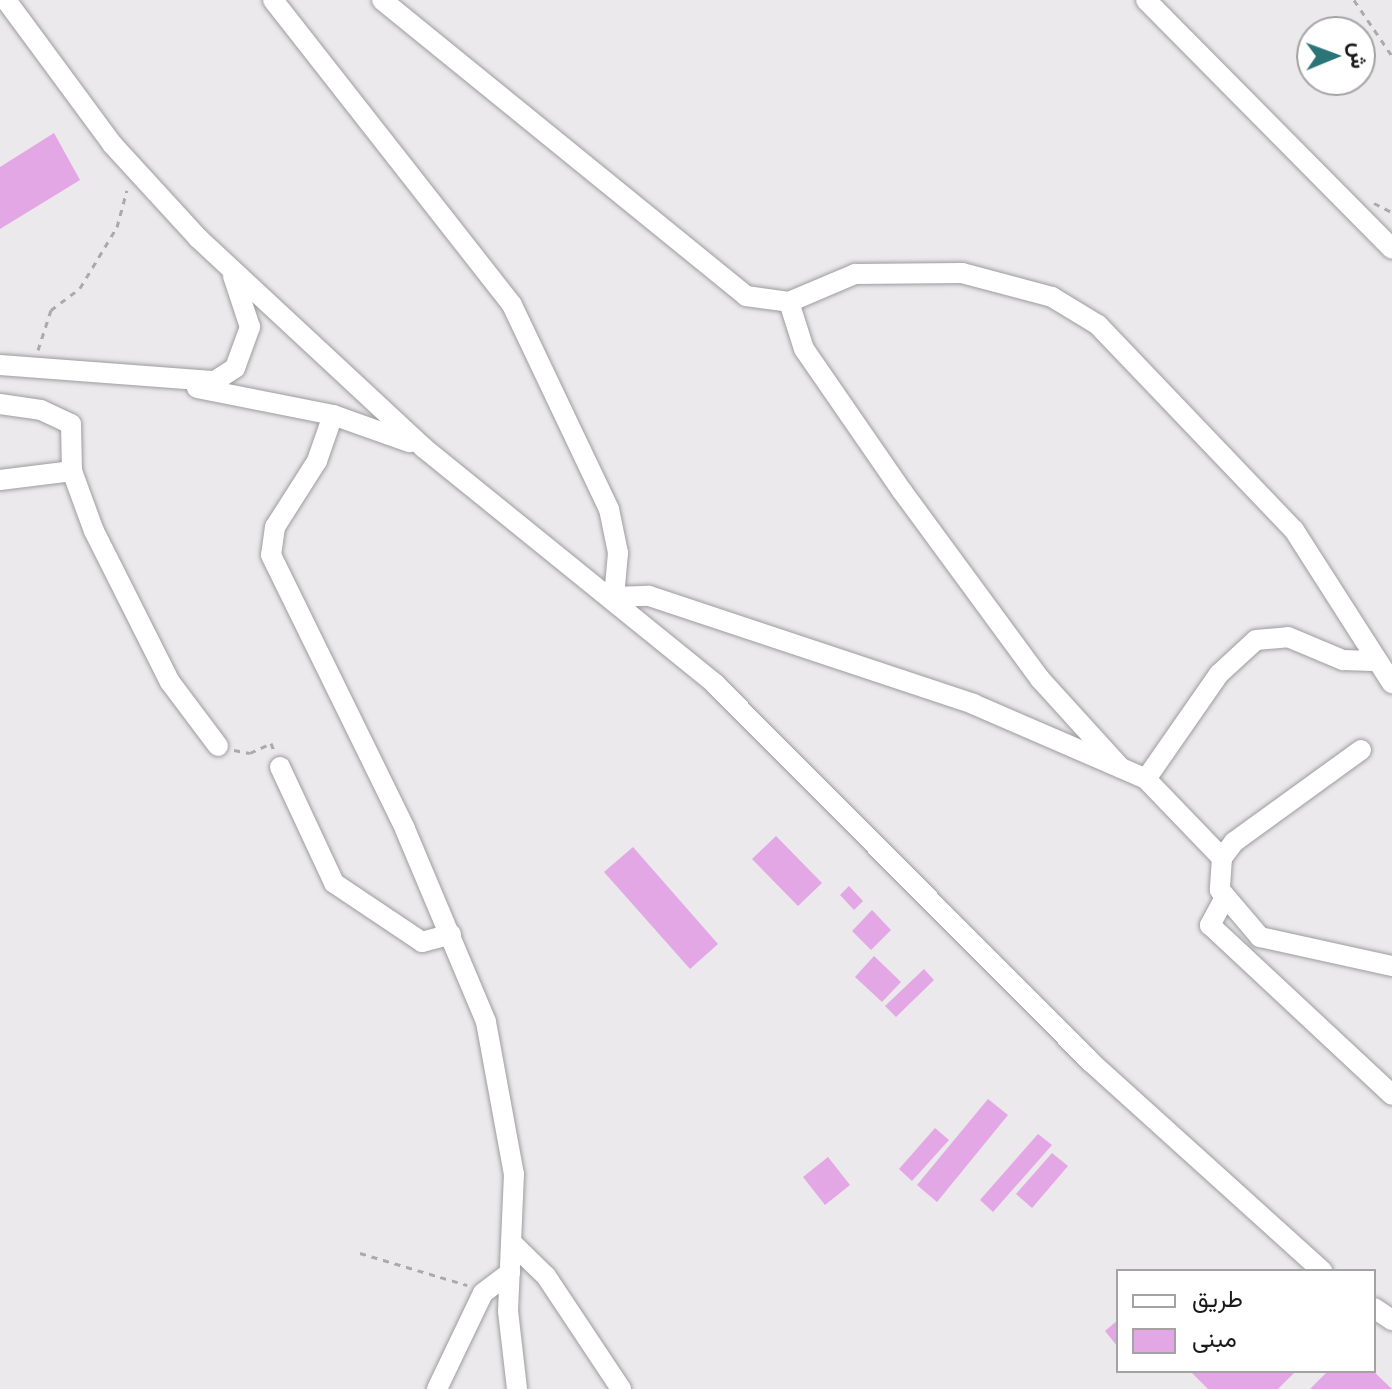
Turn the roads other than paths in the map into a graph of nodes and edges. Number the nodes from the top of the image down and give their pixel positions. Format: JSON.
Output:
{"nodes":[{"id":1,"x":6,"y":0,"type":"edge"},
{"id":2,"x":273,"y":0,"type":"edge"},
{"id":3,"x":382,"y":0,"type":"edge"},
{"id":4,"x":1146,"y":0,"type":"edge"},
{"id":5,"x":1392,"y":249,"type":"edge"},
{"id":6,"x":230,"y":269,"type":"junction"},
{"id":7,"x":789,"y":302,"type":"junction"},
{"id":8,"x":0,"y":365,"type":"edge"},
{"id":9,"x":175,"y":384,"type":"junction"},
{"id":10,"x":0,"y":404,"type":"edge"},
{"id":11,"x":333,"y":415,"type":"junction"},
{"id":12,"x":424,"y":448,"type":"junction"},
{"id":13,"x":72,"y":471,"type":"junction"},
{"id":14,"x":0,"y":480,"type":"edge"},
{"id":15,"x":614,"y":597,"type":"junction"},
{"id":16,"x":1372,"y":661,"type":"junction"},
{"id":17,"x":1392,"y":683,"type":"edge"},
{"id":18,"x":218,"y":746,"type":"road end"},
{"id":19,"x":1361,"y":750,"type":"dead end"},
{"id":20,"x":280,"y":767,"type":"road end"},
{"id":21,"x":1124,"y":771,"type":"junction"},
{"id":22,"x":1146,"y":779,"type":"junction"},
{"id":23,"x":1222,"y":858,"type":"junction"},
{"id":24,"x":1224,"y":899,"type":"junction"},
{"id":25,"x":451,"y":934,"type":"junction"},
{"id":26,"x":1392,"y":966,"type":"edge"},
{"id":27,"x":1392,"y":1095,"type":"edge"},
{"id":28,"x":514,"y":1245,"type":"junction"},
{"id":29,"x":1320,"y":1269,"type":"edge"},
{"id":30,"x":510,"y":1273,"type":"junction"},
{"id":31,"x":437,"y":1389,"type":"edge"},
{"id":32,"x":517,"y":1389,"type":"edge"},
{"id":33,"x":621,"y":1389,"type":"edge"}],
"edges":[{"from":1,"to":6,"type":"street"},
{"from":2,"to":15,"type":"street"},
{"from":3,"to":7,"type":"street"},
{"from":4,"to":5,"type":"street"},
{"from":6,"to":9,"type":"street"},
{"from":6,"to":12,"type":"street"},
{"from":7,"to":16,"type":"street"},
{"from":7,"to":21,"type":"street"},
{"from":8,"to":9,"type":"street"},
{"from":9,"to":11,"type":"street"},
{"from":10,"to":13,"type":"street"},
{"from":11,"to":12,"type":"street"},
{"from":11,"to":25,"type":"street"},
{"from":12,"to":15,"type":"street"},
{"from":13,"to":14,"type":"street"},
{"from":13,"to":18,"type":"street"},
{"from":15,"to":21,"type":"street"},
{"from":15,"to":29,"type":"street"},
{"from":16,"to":17,"type":"street"},
{"from":16,"to":22,"type":"street"},
{"from":19,"to":23,"type":"street"},
{"from":20,"to":25,"type":"street"},
{"from":21,"to":22,"type":"street"},
{"from":22,"to":23,"type":"street"},
{"from":23,"to":24,"type":"street"},
{"from":24,"to":26,"type":"street"},
{"from":24,"to":27,"type":"street"},
{"from":25,"to":28,"type":"street"},
{"from":28,"to":30,"type":"street"},
{"from":28,"to":33,"type":"street"},
{"from":30,"to":31,"type":"street"},
{"from":30,"to":32,"type":"street"}]}
